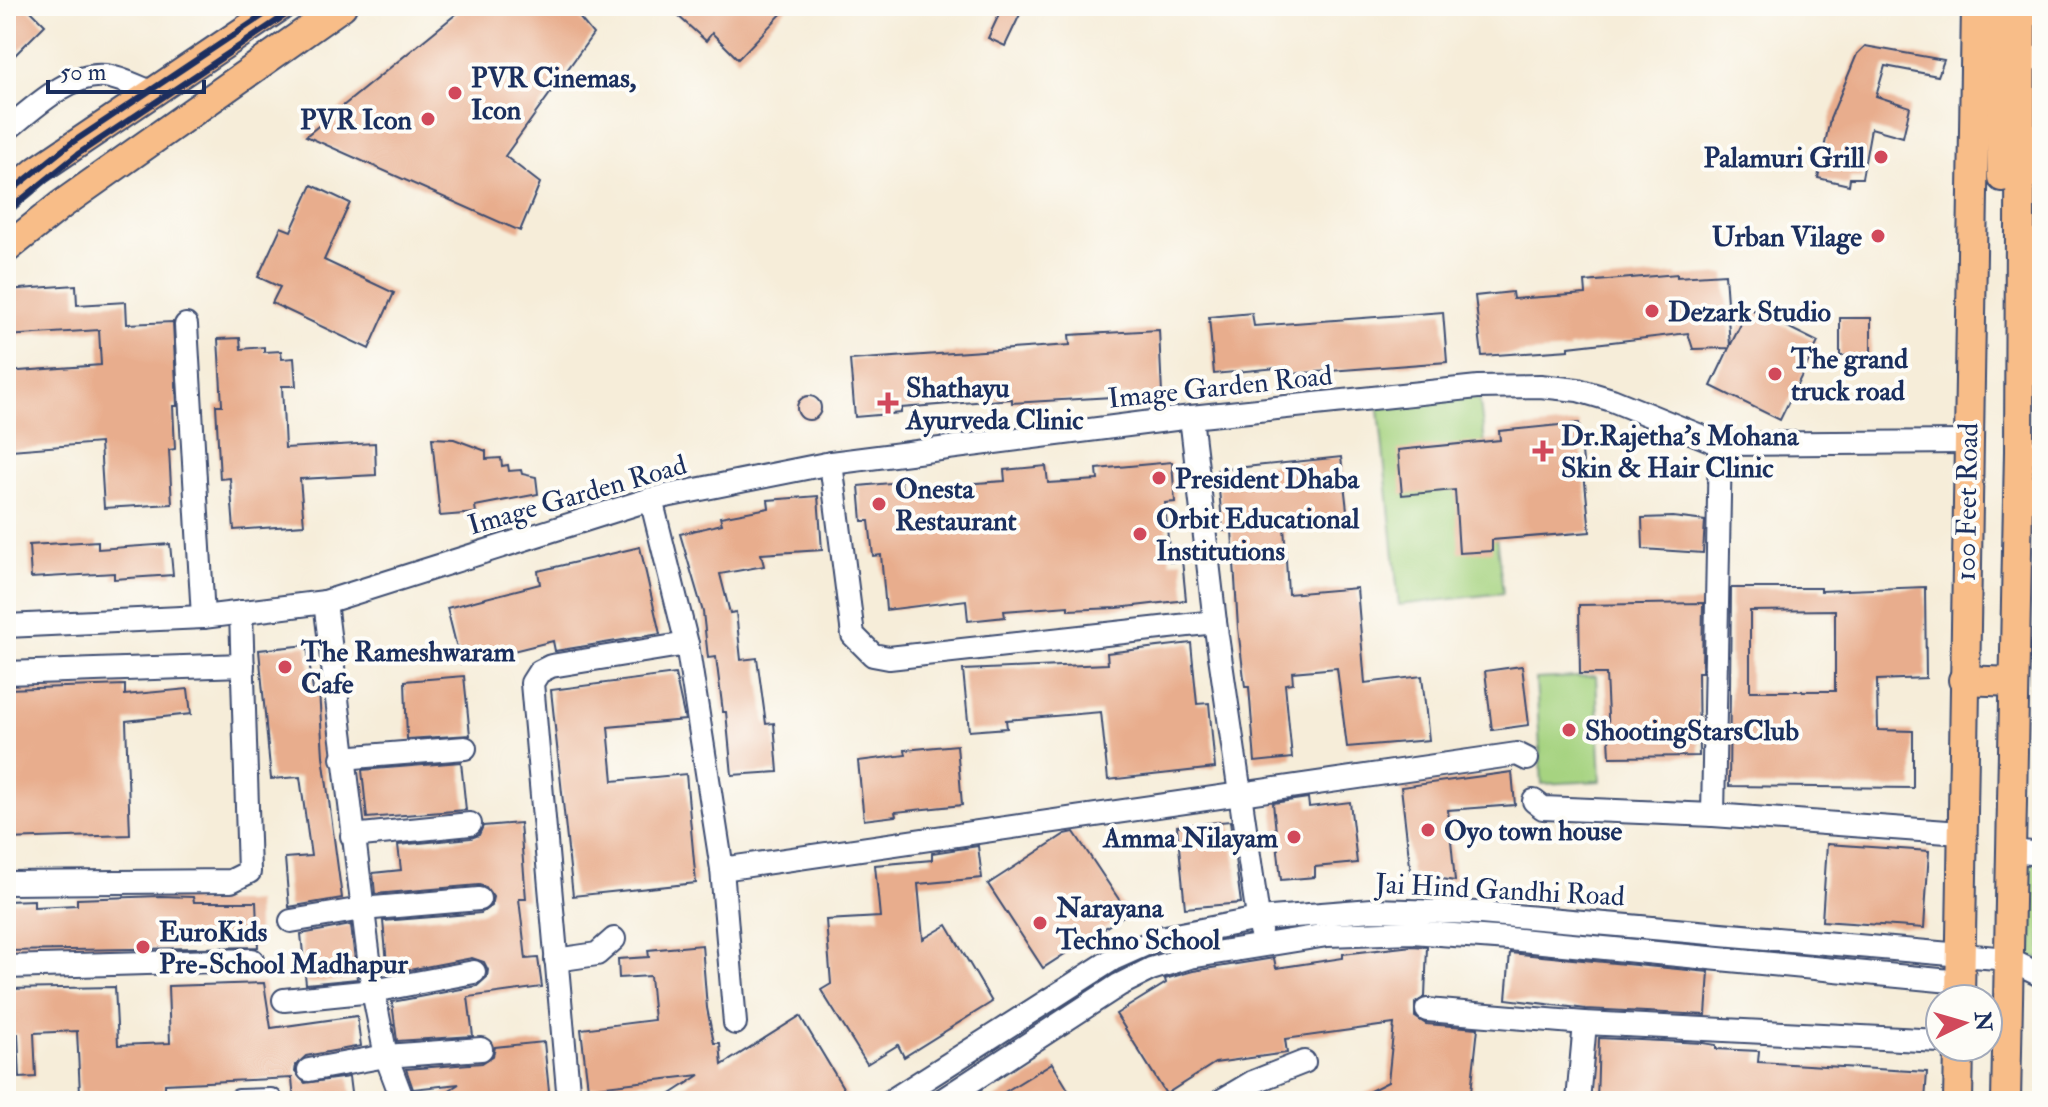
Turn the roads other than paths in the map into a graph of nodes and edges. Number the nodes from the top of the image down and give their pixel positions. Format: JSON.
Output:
{"nodes":[{"id":1,"x":281,"y":6,"type":"edge"},
{"id":2,"x":342,"y":6,"type":"edge"},
{"id":3,"x":1976,"y":6,"type":"edge"},
{"id":4,"x":1997,"y":6,"type":"edge"},
{"id":5,"x":2021,"y":6,"type":"edge"},
{"id":6,"x":2031,"y":57,"type":"edge"},
{"id":7,"x":153,"y":93,"type":"junction"},
{"id":8,"x":10,"y":120,"type":"edge"},
{"id":9,"x":38,"y":170,"type":"junction"},
{"id":10,"x":6,"y":197,"type":"edge"},
{"id":11,"x":61,"y":205,"type":"junction"},
{"id":12,"x":6,"y":248,"type":"edge"},
{"id":13,"x":2018,"y":315,"type":"junction"},
{"id":14,"x":186,"y":325,"type":"dead end"},
{"id":15,"x":1191,"y":417,"type":"junction"},
{"id":16,"x":1966,"y":442,"type":"junction"},
{"id":17,"x":1720,"y":444,"type":"junction"},
{"id":18,"x":2030,"y":451,"type":"edge"},
{"id":19,"x":831,"y":463,"type":"junction"},
{"id":20,"x":651,"y":499,"type":"junction"},
{"id":21,"x":325,"y":602,"type":"junction"},
{"id":22,"x":241,"y":612,"type":"junction"},
{"id":23,"x":203,"y":617,"type":"junction"},
{"id":24,"x":1215,"y":622,"type":"junction"},
{"id":25,"x":6,"y":626,"type":"edge"},
{"id":26,"x":687,"y":644,"type":"junction"},
{"id":27,"x":243,"y":665,"type":"junction"},
{"id":28,"x":6,"y":673,"type":"edge"},
{"id":29,"x":1963,"y":680,"type":"junction"},
{"id":30,"x":2014,"y":682,"type":"junction"},
{"id":31,"x":465,"y":748,"type":"dead end"},
{"id":32,"x":342,"y":758,"type":"junction"},
{"id":33,"x":1527,"y":759,"type":"dead end"},
{"id":34,"x":1241,"y":792,"type":"junction"},
{"id":35,"x":1534,"y":801,"type":"dead end"},
{"id":36,"x":1713,"y":815,"type":"junction"},
{"id":37,"x":470,"y":824,"type":"dead end"},
{"id":38,"x":1961,"y":833,"type":"junction"},
{"id":39,"x":352,"y":836,"type":"junction"},
{"id":40,"x":2011,"y":851,"type":"junction"},
{"id":41,"x":2042,"y":854,"type":"edge"},
{"id":42,"x":722,"y":869,"type":"junction"},
{"id":43,"x":6,"y":883,"type":"edge"},
{"id":44,"x":479,"y":899,"type":"dead end"},
{"id":45,"x":362,"y":909,"type":"junction"},
{"id":46,"x":1258,"y":919,"type":"junction"},
{"id":47,"x":291,"y":921,"type":"dead end"},
{"id":48,"x":614,"y":939,"type":"dead end"},
{"id":49,"x":1262,"y":944,"type":"junction"},
{"id":50,"x":252,"y":960,"type":"dead end"},
{"id":51,"x":556,"y":960,"type":"junction"},
{"id":52,"x":6,"y":967,"type":"edge"},
{"id":53,"x":474,"y":972,"type":"dead end"},
{"id":54,"x":2008,"y":973,"type":"junction"},
{"id":55,"x":2042,"y":976,"type":"edge"},
{"id":56,"x":1960,"y":979,"type":"edge"},
{"id":57,"x":2042,"y":983,"type":"edge"},
{"id":58,"x":373,"y":991,"type":"junction"},
{"id":59,"x":284,"y":1000,"type":"dead end"},
{"id":60,"x":1427,"y":1010,"type":"dead end"},
{"id":61,"x":735,"y":1023,"type":"dead end"},
{"id":62,"x":1585,"y":1023,"type":"junction"},
{"id":63,"x":1924,"y":1040,"type":"edge"},
{"id":64,"x":481,"y":1049,"type":"dead end"},
{"id":65,"x":386,"y":1056,"type":"junction"},
{"id":66,"x":1304,"y":1062,"type":"dead end"},
{"id":67,"x":1959,"y":1063,"type":"edge"},
{"id":68,"x":309,"y":1070,"type":"dead end"},
{"id":69,"x":271,"y":1100,"type":"edge"},
{"id":70,"x":239,"y":1101,"type":"edge"},
{"id":71,"x":249,"y":1101,"type":"edge"},
{"id":72,"x":403,"y":1101,"type":"edge"},
{"id":73,"x":569,"y":1101,"type":"edge"},
{"id":74,"x":891,"y":1101,"type":"edge"},
{"id":75,"x":941,"y":1101,"type":"edge"},
{"id":76,"x":1221,"y":1101,"type":"edge"},
{"id":77,"x":1578,"y":1101,"type":"edge"},
{"id":78,"x":1958,"y":1101,"type":"edge"},
{"id":79,"x":2006,"y":1101,"type":"edge"}],
"edges":[{"from":1,"to":7,"type":"main road"},
{"from":2,"to":11,"type":"main road"},
{"from":3,"to":16,"type":"main road","name":"100 Feet Road"},
{"from":4,"to":13,"type":"main road"},
{"from":5,"to":6,"type":"main road","name":"100 Feet Road"},
{"from":6,"to":13,"type":"main road","name":"100 Feet Road"},
{"from":7,"to":8,"type":"street"},
{"from":7,"to":9,"type":"main road"},
{"from":9,"to":10,"type":"main road"},
{"from":9,"to":11,"type":"main road"},
{"from":11,"to":12,"type":"main road"},
{"from":13,"to":18,"type":"main road","name":"100 Feet Road"},
{"from":14,"to":23,"type":"street"},
{"from":15,"to":17,"type":"street","name":"Image Garden Road"},
{"from":15,"to":19,"type":"street","name":"Image Garden Road"},
{"from":15,"to":24,"type":"street"},
{"from":16,"to":17,"type":"street","name":"Image Garden Road"},
{"from":16,"to":29,"type":"main road","name":"100 Feet Road"},
{"from":17,"to":36,"type":"street"},
{"from":18,"to":30,"type":"main road","name":"100 Feet Road"},
{"from":19,"to":20,"type":"street","name":"Image Garden Road"},
{"from":19,"to":24,"type":"street"},
{"from":20,"to":21,"type":"street","name":"Image Garden Road"},
{"from":20,"to":26,"type":"street"},
{"from":21,"to":22,"type":"street","name":"Image Garden Road"},
{"from":21,"to":32,"type":"street"},
{"from":22,"to":23,"type":"street","name":"Image Garden Road"},
{"from":22,"to":27,"type":"street"},
{"from":23,"to":25,"type":"street","name":"Image Garden Road"},
{"from":24,"to":34,"type":"street"},
{"from":26,"to":42,"type":"street"},
{"from":26,"to":51,"type":"street"},
{"from":27,"to":28,"type":"street"},
{"from":27,"to":43,"type":"street"},
{"from":29,"to":30,"type":"main road"},
{"from":29,"to":38,"type":"main road","name":"100 Feet Road"},
{"from":30,"to":40,"type":"main road","name":"100 Feet Road"},
{"from":31,"to":32,"type":"street"},
{"from":32,"to":39,"type":"street"},
{"from":33,"to":34,"type":"street"},
{"from":34,"to":42,"type":"street"},
{"from":34,"to":46,"type":"street"},
{"from":35,"to":36,"type":"street"},
{"from":36,"to":38,"type":"street"},
{"from":37,"to":39,"type":"street"},
{"from":38,"to":56,"type":"main road","name":"100 Feet Road"},
{"from":39,"to":45,"type":"street"},
{"from":40,"to":41,"type":"street"},
{"from":40,"to":54,"type":"main road","name":"100 Feet Road"},
{"from":42,"to":61,"type":"street"},
{"from":44,"to":45,"type":"street"},
{"from":45,"to":47,"type":"street"},
{"from":45,"to":58,"type":"street"},
{"from":46,"to":49,"type":"street"},
{"from":46,"to":56,"type":"street","name":"Jai Hind Gandhi Road"},
{"from":46,"to":74,"type":"street","name":"Jai Hind Gandhi Road"},
{"from":48,"to":51,"type":"street"},
{"from":49,"to":56,"type":"street","name":"Jai Hind Gandhi Road"},
{"from":49,"to":75,"type":"street","name":"Jai Hind Gandhi Road"},
{"from":50,"to":52,"type":"street"},
{"from":51,"to":73,"type":"street"},
{"from":53,"to":58,"type":"street"},
{"from":54,"to":55,"type":"street"},
{"from":54,"to":56,"type":"street","name":"Jai Hind Gandhi Road"},
{"from":54,"to":57,"type":"street"},
{"from":54,"to":79,"type":"main road","name":"100 Feet Road"},
{"from":58,"to":59,"type":"street"},
{"from":58,"to":65,"type":"street"},
{"from":60,"to":62,"type":"street"},
{"from":62,"to":63,"type":"street"},
{"from":62,"to":77,"type":"street"},
{"from":64,"to":65,"type":"street"},
{"from":65,"to":68,"type":"street"},
{"from":65,"to":72,"type":"street"},
{"from":66,"to":76,"type":"street"},
{"from":67,"to":78,"type":"main road"},
{"from":69,"to":71,"type":"street"},
{"from":70,"to":71,"type":"street"}]}
